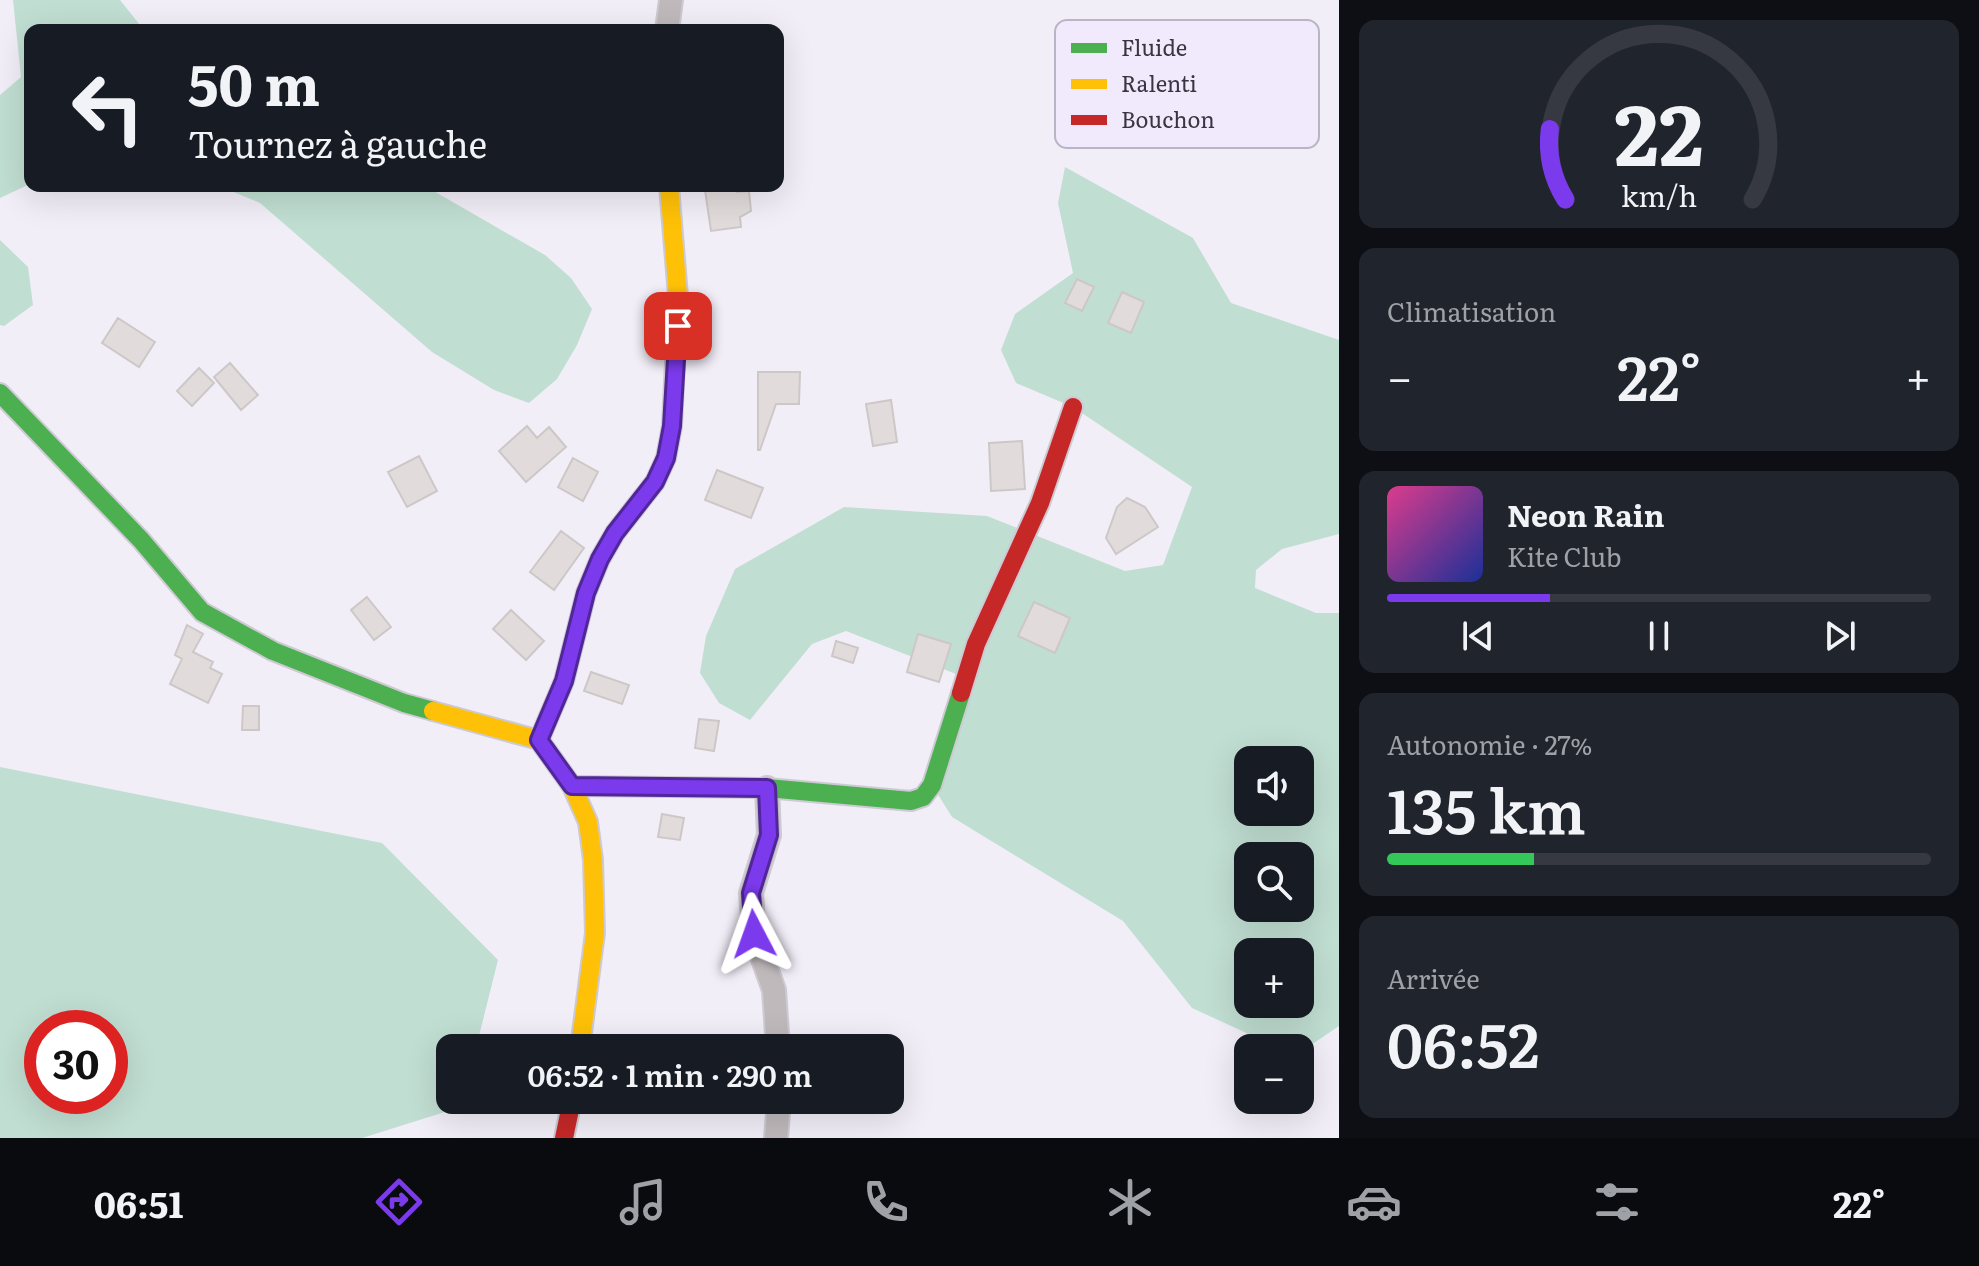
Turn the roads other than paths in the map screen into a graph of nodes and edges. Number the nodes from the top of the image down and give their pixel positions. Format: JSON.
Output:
{"nodes":[{"id":1,"x":671,"y":0,"type":"edge"},
{"id":2,"x":668,"y":24,"type":"edge"},
{"id":3,"x":669,"y":192,"type":"edge"},
{"id":4,"x":0,"y":393,"type":"edge"},
{"id":5,"x":1073,"y":407,"type":"dead end"},
{"id":6,"x":539,"y":740,"type":"junction"},
{"id":7,"x":572,"y":786,"type":"junction"},
{"id":8,"x":767,"y":788,"type":"junction"},
{"id":9,"x":582,"y":1034,"type":"edge"},
{"id":10,"x":777,"y":1034,"type":"edge"},
{"id":11,"x":569,"y":1114,"type":"edge"},
{"id":12,"x":778,"y":1114,"type":"edge"},
{"id":13,"x":564,"y":1138,"type":"edge"},
{"id":14,"x":776,"y":1138,"type":"edge"}],
"edges":[{"from":1,"to":2,"type":"street"},
{"from":3,"to":6,"type":"street"},
{"from":4,"to":6,"type":"street"},
{"from":5,"to":8,"type":"street"},
{"from":6,"to":7,"type":"street"},
{"from":7,"to":8,"type":"street"},
{"from":7,"to":9,"type":"street"},
{"from":8,"to":10,"type":"street"},
{"from":11,"to":13,"type":"street"},
{"from":12,"to":14,"type":"street"}]}
